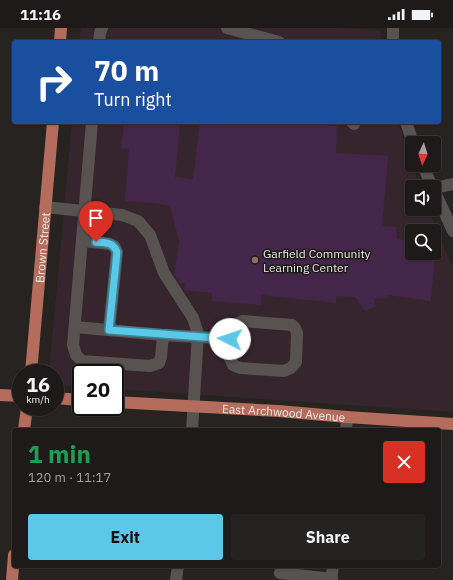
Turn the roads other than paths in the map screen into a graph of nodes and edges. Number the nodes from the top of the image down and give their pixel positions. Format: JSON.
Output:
{"nodes":[{"id":1,"x":61,"y":28,"type":"edge"},
{"id":2,"x":102,"y":28,"type":"edge"},
{"id":3,"x":227,"y":28,"type":"edge"},
{"id":4,"x":393,"y":28,"type":"edge"},
{"id":5,"x":60,"y":40,"type":"edge"},
{"id":6,"x":99,"y":40,"type":"edge"},
{"id":7,"x":272,"y":40,"type":"edge"},
{"id":8,"x":393,"y":40,"type":"edge"},
{"id":9,"x":53,"y":124,"type":"edge"},
{"id":10,"x":92,"y":124,"type":"edge"},
{"id":11,"x":407,"y":124,"type":"edge"},
{"id":12,"x":411,"y":136,"type":"edge"},
{"id":13,"x":453,"y":184,"type":"edge"},
{"id":14,"x":441,"y":186,"type":"edge"},
{"id":15,"x":441,"y":205,"type":"edge"},
{"id":16,"x":45,"y":207,"type":"junction"},
{"id":17,"x":85,"y":211,"type":"junction"},
{"id":18,"x":453,"y":231,"type":"edge"},
{"id":19,"x":83,"y":241,"type":"junction"},
{"id":20,"x":75,"y":327,"type":"junction"},
{"id":21,"x":109,"y":330,"type":"junction"},
{"id":22,"x":163,"y":335,"type":"junction"},
{"id":23,"x":198,"y":337,"type":"junction"},
{"id":24,"x":230,"y":339,"type":"junction"},
{"id":25,"x":31,"y":364,"type":"edge"},
{"id":26,"x":0,"y":394,"type":"edge"},
{"id":27,"x":12,"y":395,"type":"edge"},
{"id":28,"x":124,"y":403,"type":"edge"},
{"id":29,"x":194,"y":407,"type":"junction"},
{"id":30,"x":26,"y":416,"type":"edge"},
{"id":31,"x":347,"y":417,"type":"junction"},
{"id":32,"x":453,"y":424,"type":"edge"},
{"id":33,"x":24,"y":428,"type":"edge"},
{"id":34,"x":192,"y":428,"type":"edge"},
{"id":35,"x":346,"y":428,"type":"edge"},
{"id":36,"x":13,"y":568,"type":"edge"},
{"id":37,"x":178,"y":568,"type":"edge"},
{"id":38,"x":333,"y":568,"type":"edge"},
{"id":39,"x":280,"y":573,"type":"dead end"},
{"id":40,"x":12,"y":580,"type":"edge"},
{"id":41,"x":176,"y":580,"type":"edge"},
{"id":42,"x":332,"y":580,"type":"edge"}],
"edges":[{"from":1,"to":5,"type":"main road"},
{"from":2,"to":6,"type":"street"},
{"from":3,"to":7,"type":"street"},
{"from":4,"to":8,"type":"street"},
{"from":9,"to":16,"type":"main road","name":"Brown Street"},
{"from":10,"to":17,"type":"street"},
{"from":11,"to":12,"type":"street"},
{"from":13,"to":14,"type":"street"},
{"from":15,"to":18,"type":"street"},
{"from":16,"to":17,"type":"street"},
{"from":16,"to":25,"type":"main road","name":"Brown Street"},
{"from":17,"to":19,"type":"street"},
{"from":17,"to":23,"type":"street"},
{"from":19,"to":20,"type":"street"},
{"from":19,"to":21,"type":"street"},
{"from":20,"to":21,"type":"street"},
{"from":20,"to":22,"type":"street"},
{"from":21,"to":22,"type":"street"},
{"from":22,"to":23,"type":"street"},
{"from":23,"to":24,"type":"street"},
{"from":23,"to":29,"type":"street"},
{"from":24,"to":24,"type":"street"},
{"from":26,"to":27,"type":"main road"},
{"from":28,"to":29,"type":"main road","name":"East Archwood Avenue"},
{"from":29,"to":31,"type":"main road","name":"East Archwood Avenue"},
{"from":29,"to":34,"type":"street"},
{"from":30,"to":33,"type":"main road"},
{"from":31,"to":32,"type":"main road","name":"East Archwood Avenue"},
{"from":31,"to":35,"type":"street"},
{"from":36,"to":40,"type":"main road"},
{"from":37,"to":41,"type":"street"},
{"from":38,"to":42,"type":"street"},
{"from":39,"to":42,"type":"street"}]}
